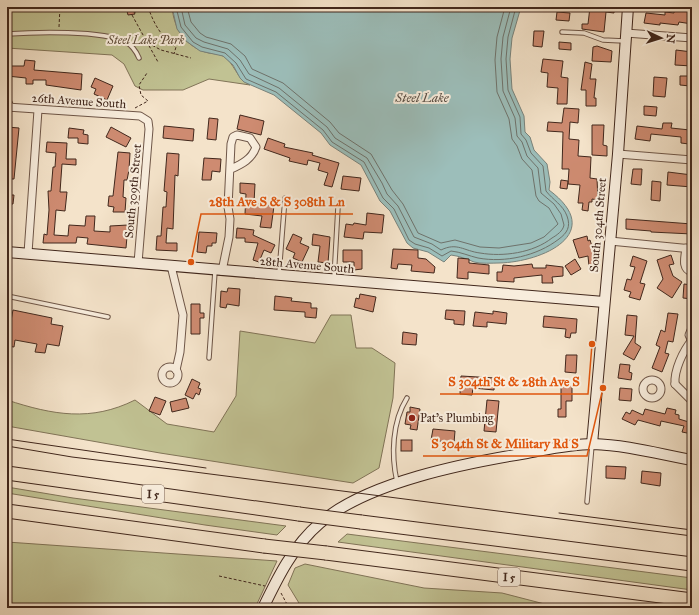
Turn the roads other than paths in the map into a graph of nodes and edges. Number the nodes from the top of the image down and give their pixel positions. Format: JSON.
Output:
{"nodes":[{"id":1,"x":628,"y":7,"type":"edge"},
{"id":2,"x":562,"y":32,"type":"dead end"},
{"id":3,"x":7,"y":34,"type":"edge"},
{"id":4,"x":626,"y":37,"type":"junction"},
{"id":5,"x":692,"y":38,"type":"edge"},
{"id":6,"x":139,"y":58,"type":"dead end"},
{"id":7,"x":7,"y":96,"type":"edge"},
{"id":8,"x":9,"y":107,"type":"edge"},
{"id":9,"x":38,"y":110,"type":"junction"},
{"id":10,"x":148,"y":121,"type":"joint"},
{"id":11,"x":618,"y":154,"type":"junction"},
{"id":12,"x":692,"y":160,"type":"edge"},
{"id":13,"x":231,"y":168,"type":"junction"},
{"id":14,"x":285,"y":198,"type":"dead end"},
{"id":15,"x":338,"y":207,"type":"dead end"},
{"id":16,"x":610,"y":241,"type":"junction"},
{"id":17,"x":689,"y":248,"type":"edge"},
{"id":18,"x":7,"y":252,"type":"edge"},
{"id":19,"x":28,"y":253,"type":"junction"},
{"id":20,"x":138,"y":263,"type":"junction"},
{"id":21,"x":171,"y":266,"type":"junction"},
{"id":22,"x":219,"y":270,"type":"junction"},
{"id":23,"x":692,"y":272,"type":"edge"},
{"id":24,"x":279,"y":275,"type":"junction"},
{"id":25,"x":334,"y":280,"type":"junction"},
{"id":26,"x":7,"y":296,"type":"edge"},
{"id":27,"x":604,"y":302,"type":"junction"},
{"id":28,"x":108,"y":317,"type":"dead end"},
{"id":29,"x":692,"y":328,"type":"edge"},
{"id":30,"x":692,"y":340,"type":"edge"},
{"id":31,"x":209,"y":358,"type":"dead end"},
{"id":32,"x":176,"y":370,"type":"dead end"},
{"id":33,"x":675,"y":384,"type":"junction"},
{"id":34,"x":660,"y":387,"type":"dead end"},
{"id":35,"x":407,"y":398,"type":"dead end"},
{"id":36,"x":692,"y":401,"type":"edge"},
{"id":37,"x":592,"y":444,"type":"junction"},
{"id":38,"x":692,"y":460,"type":"edge"},
{"id":39,"x":7,"y":473,"type":"edge"},
{"id":40,"x":398,"y":484,"type":"junction"},
{"id":41,"x":587,"y":502,"type":"dead end"},
{"id":42,"x":7,"y":511,"type":"edge"},
{"id":43,"x":692,"y":564,"type":"edge"},
{"id":44,"x":692,"y":600,"type":"edge"},
{"id":45,"x":263,"y":608,"type":"edge"}],
"edges":[{"from":1,"to":4,"type":"street","name":"South 304th Street"},
{"from":2,"to":4,"type":"lane"},
{"from":3,"to":6,"type":"lane"},
{"from":4,"to":5,"type":"street"},
{"from":4,"to":11,"type":"street","name":"South 304th Street"},
{"from":7,"to":8,"type":"lane"},
{"from":8,"to":9,"type":"street","name":"26th Avenue South"},
{"from":9,"to":10,"type":"street","name":"26th Avenue South"},
{"from":9,"to":19,"type":"street"},
{"from":10,"to":20,"type":"street","name":"South 309th Street"},
{"from":11,"to":12,"type":"street"},
{"from":11,"to":16,"type":"street","name":"South 304th Street"},
{"from":13,"to":13,"type":"street"},
{"from":13,"to":22,"type":"street"},
{"from":14,"to":24,"type":"lane"},
{"from":15,"to":25,"type":"lane"},
{"from":16,"to":17,"type":"street"},
{"from":16,"to":27,"type":"street","name":"South 304th Street"},
{"from":17,"to":23,"type":"street"},
{"from":18,"to":19,"type":"street","name":"28th Avenue South"},
{"from":19,"to":20,"type":"street","name":"28th Avenue South"},
{"from":20,"to":21,"type":"street","name":"28th Avenue South"},
{"from":21,"to":22,"type":"street","name":"28th Avenue South"},
{"from":21,"to":32,"type":"street"},
{"from":22,"to":24,"type":"street","name":"28th Avenue South"},
{"from":22,"to":31,"type":"lane"},
{"from":24,"to":25,"type":"street","name":"28th Avenue South"},
{"from":25,"to":27,"type":"street","name":"28th Avenue South"},
{"from":26,"to":28,"type":"lane"},
{"from":27,"to":37,"type":"street","name":"South 304th Street"},
{"from":29,"to":30,"type":"street"},
{"from":30,"to":33,"type":"street"},
{"from":33,"to":34,"type":"street"},
{"from":33,"to":36,"type":"street"},
{"from":35,"to":40,"type":"lane"},
{"from":37,"to":38,"type":"street"},
{"from":37,"to":40,"type":"street"},
{"from":37,"to":41,"type":"lane"},
{"from":39,"to":43,"type":"highway","number":"I 5","bridge":true},
{"from":40,"to":45,"type":"street"},
{"from":42,"to":44,"type":"highway","number":"I 5","bridge":true}]}
